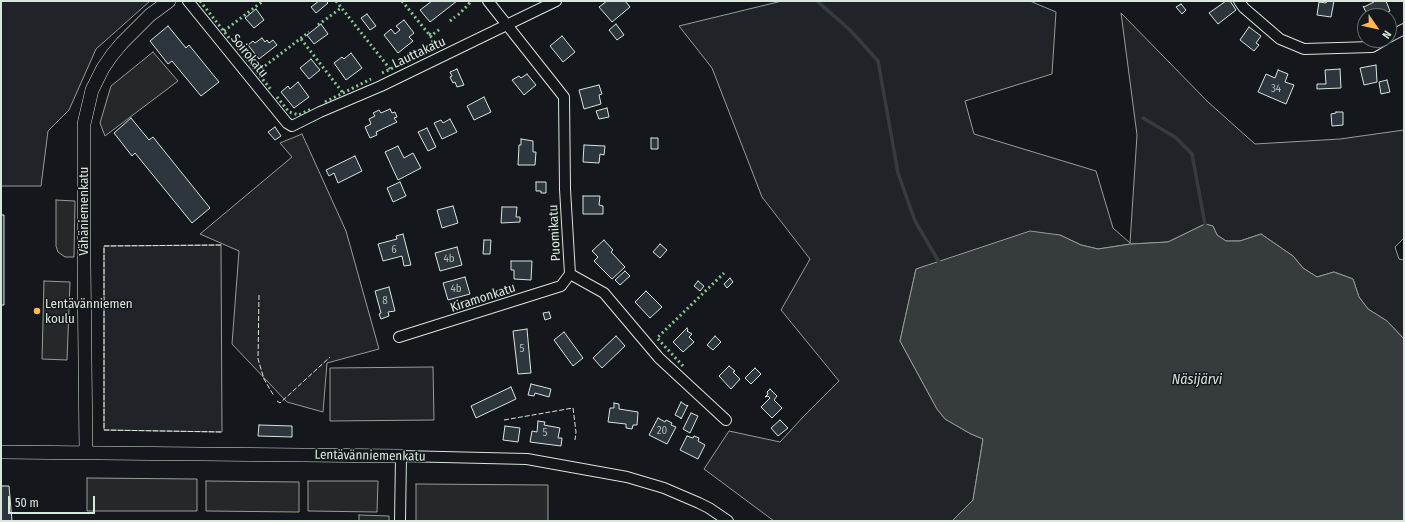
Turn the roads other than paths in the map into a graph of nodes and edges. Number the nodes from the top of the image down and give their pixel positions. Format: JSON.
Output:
{"nodes":[{"id":1,"x":169,"y":1,"type":"edge"},
{"id":2,"x":188,"y":1,"type":"edge"},
{"id":3,"x":488,"y":1,"type":"edge"},
{"id":4,"x":556,"y":1,"type":"edge"},
{"id":5,"x":1239,"y":1,"type":"edge"},
{"id":6,"x":508,"y":26,"type":"junction"},
{"id":7,"x":1357,"y":47,"type":"edge"},
{"id":8,"x":292,"y":126,"type":"joint"},
{"id":9,"x":570,"y":274,"type":"junction"},
{"id":10,"x":399,"y":337,"type":"dead end"},
{"id":11,"x":726,"y":420,"type":"dead end"},
{"id":12,"x":1,"y":452,"type":"edge"},
{"id":13,"x":86,"y":453,"type":"junction"},
{"id":14,"x":401,"y":456,"type":"junction"},
{"id":15,"x":400,"y":521,"type":"edge"},
{"id":16,"x":728,"y":521,"type":"edge"}],
"edges":[{"from":1,"to":13,"type":"street","name":"Vähäniemenkatu"},
{"from":2,"to":8,"type":"street","name":"Soirokatu"},
{"from":3,"to":6,"type":"street","name":"Puomikatu"},
{"from":4,"to":6,"type":"street","name":"Lauttakatu"},
{"from":5,"to":7,"type":"street"},
{"from":6,"to":8,"type":"street","name":"Lauttakatu"},
{"from":6,"to":9,"type":"street","name":"Puomikatu"},
{"from":9,"to":10,"type":"street","name":"Kiramonkatu"},
{"from":9,"to":11,"type":"street","name":"Puomikatu"},
{"from":12,"to":13,"type":"street","name":"Lentävänniemenkatu"},
{"from":13,"to":14,"type":"street","name":"Lentävänniemenkatu"},
{"from":14,"to":15,"type":"street"},
{"from":14,"to":16,"type":"street","name":"Lentävänniemenkatu"}]}
